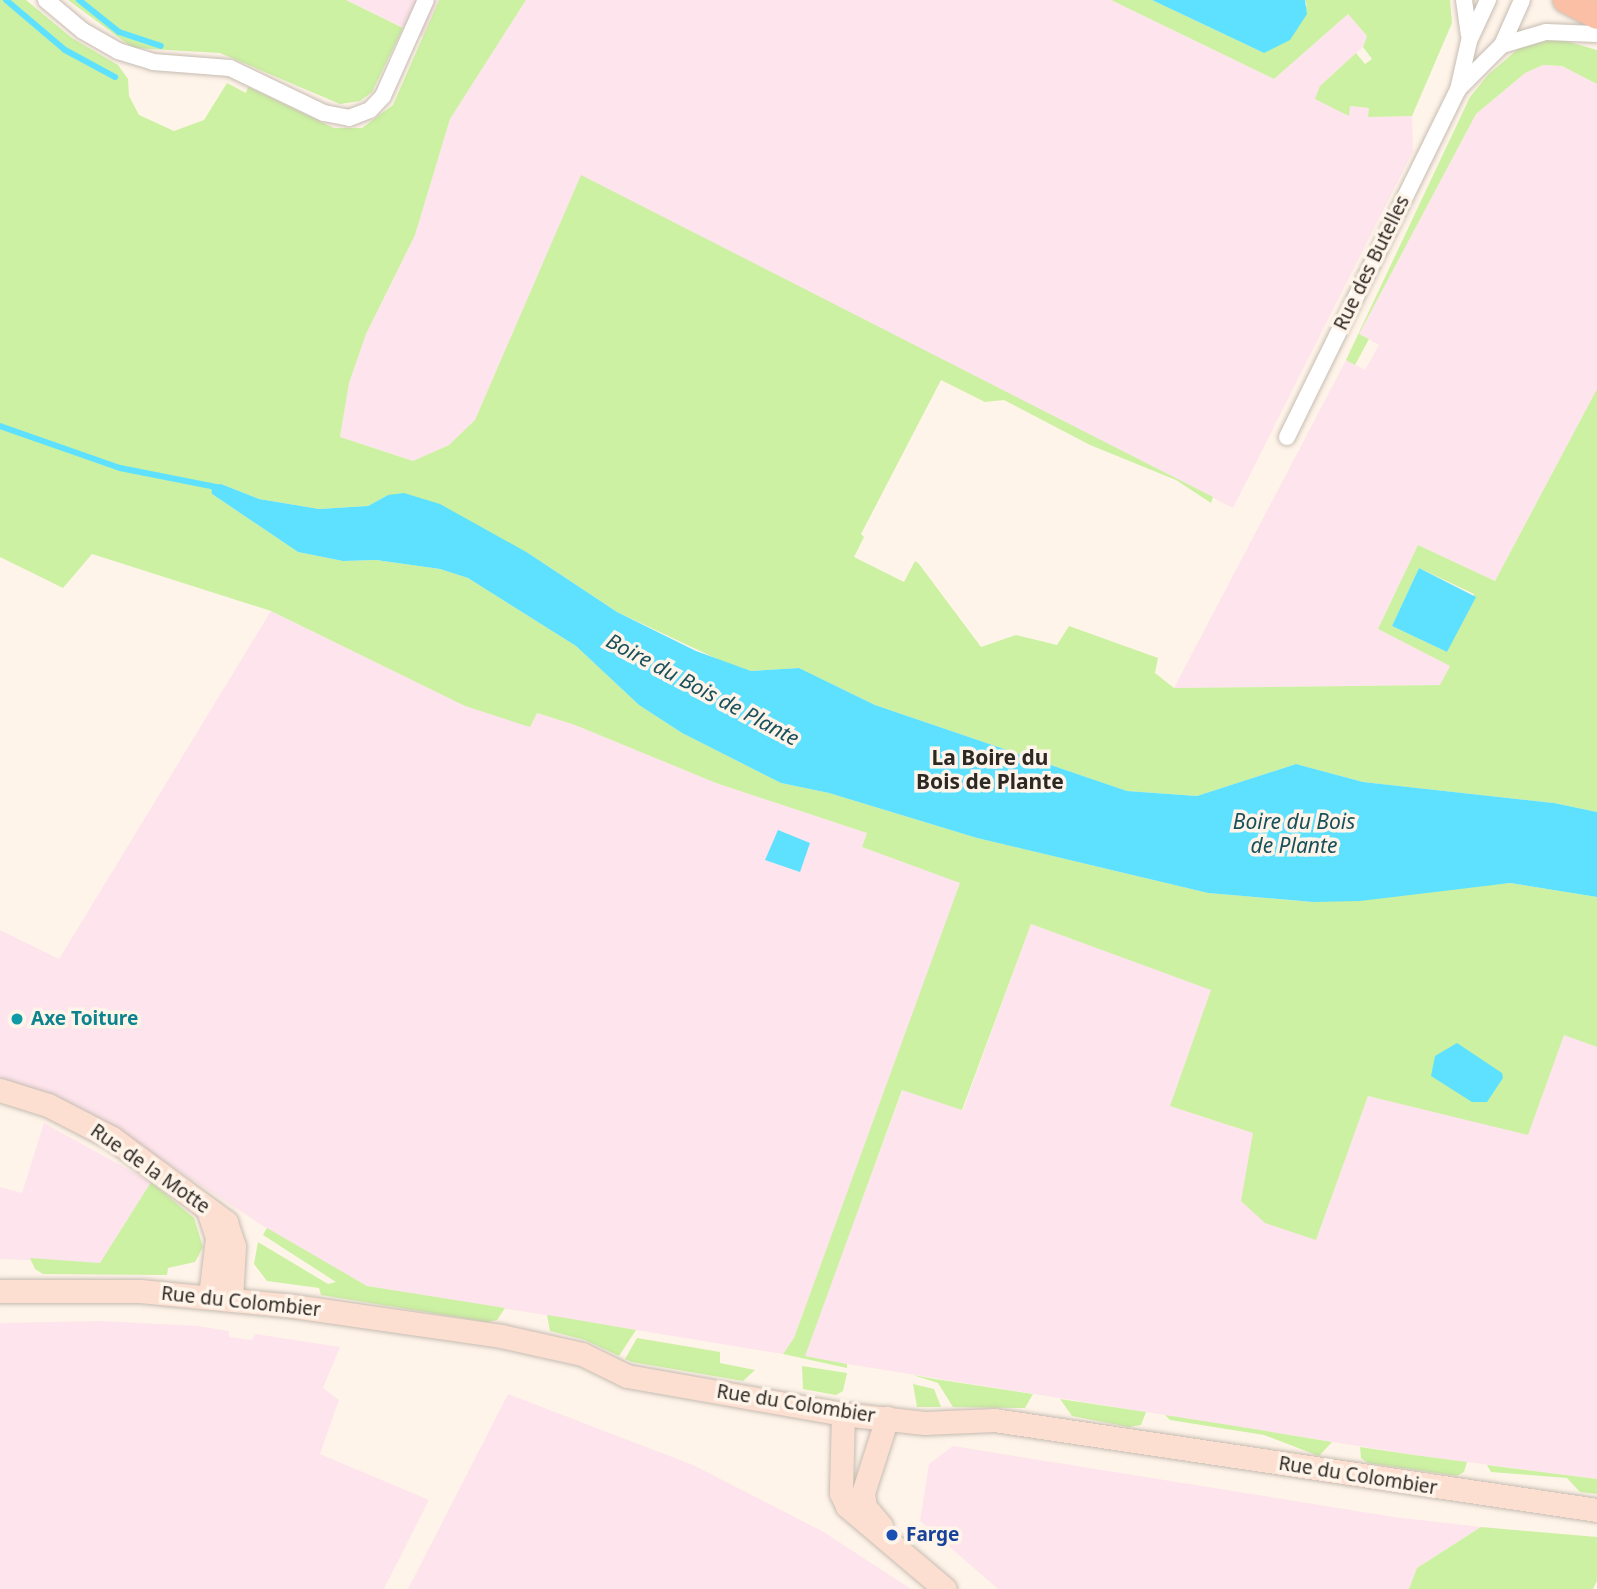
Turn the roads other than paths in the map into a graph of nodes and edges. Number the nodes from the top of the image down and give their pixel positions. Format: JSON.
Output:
{"nodes":[{"id":1,"x":46,"y":0,"type":"edge"},
{"id":2,"x":426,"y":0,"type":"edge"},
{"id":3,"x":1464,"y":0,"type":"edge"},
{"id":4,"x":1488,"y":0,"type":"edge"},
{"id":5,"x":1521,"y":0,"type":"edge"},
{"id":6,"x":1566,"y":0,"type":"edge"},
{"id":7,"x":1597,"y":16,"type":"edge"},
{"id":8,"x":1597,"y":34,"type":"edge"},
{"id":9,"x":1469,"y":41,"type":"junction"},
{"id":10,"x":1502,"y":46,"type":"junction"},
{"id":11,"x":1458,"y":90,"type":"junction"},
{"id":12,"x":1287,"y":437,"type":"dead end"},
{"id":13,"x":0,"y":1090,"type":"edge"},
{"id":14,"x":0,"y":1291,"type":"edge"},
{"id":15,"x":220,"y":1297,"type":"junction"},
{"id":16,"x":843,"y":1414,"type":"junction"},
{"id":17,"x":887,"y":1418,"type":"junction"},
{"id":18,"x":1597,"y":1510,"type":"edge"},
{"id":19,"x":922,"y":1569,"type":"junction"},
{"id":20,"x":945,"y":1589,"type":"edge"}],
"edges":[{"from":1,"to":2,"type":"street"},
{"from":3,"to":9,"type":"street","name":"Rue des Butelles"},
{"from":4,"to":9,"type":"street","name":"Rue des Butelles"},
{"from":5,"to":10,"type":"street","name":"Rue des Butelles"},
{"from":6,"to":7,"type":"main road"},
{"from":8,"to":10,"type":"street","name":"Rue des Butelles"},
{"from":9,"to":11,"type":"street","name":"Rue des Butelles"},
{"from":10,"to":11,"type":"street","name":"Rue des Butelles"},
{"from":11,"to":12,"type":"street","name":"Rue des Butelles"},
{"from":13,"to":15,"type":"main road","name":"Rue de la Motte"},
{"from":14,"to":15,"type":"main road","name":"Rue du Colombier"},
{"from":15,"to":16,"type":"main road","name":"Rue du Colombier"},
{"from":16,"to":17,"type":"main road","name":"Rue du Colombier"},
{"from":16,"to":19,"type":"main road"},
{"from":17,"to":18,"type":"main road","name":"Rue du Colombier"},
{"from":17,"to":19,"type":"main road"},
{"from":19,"to":20,"type":"main road"}]}
